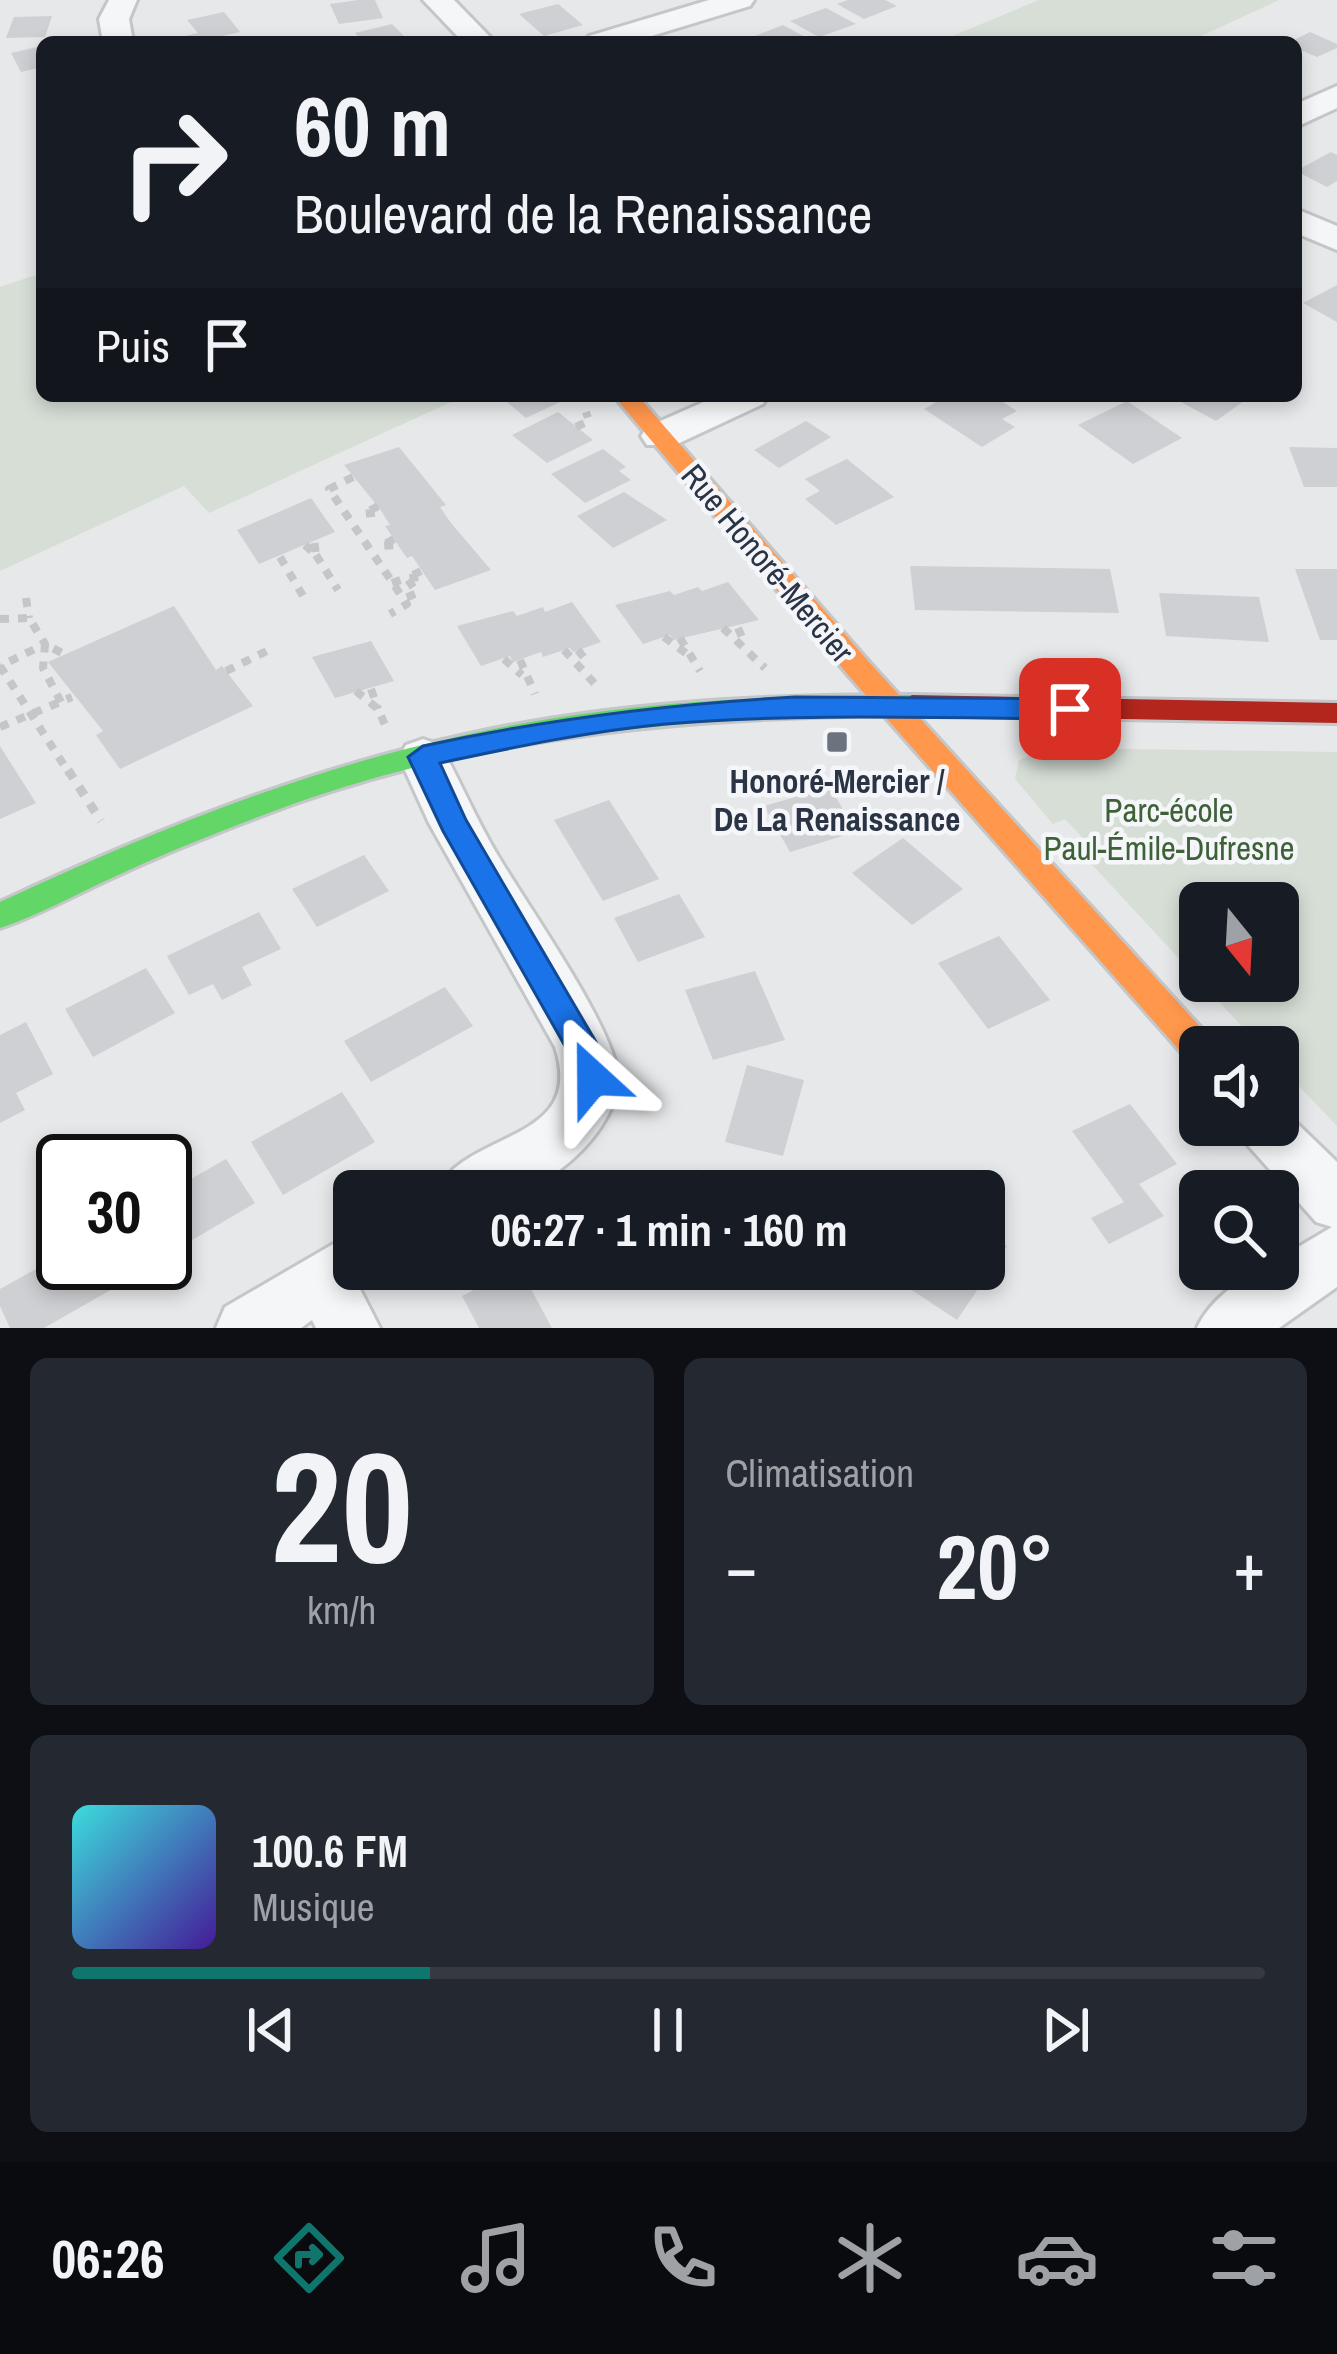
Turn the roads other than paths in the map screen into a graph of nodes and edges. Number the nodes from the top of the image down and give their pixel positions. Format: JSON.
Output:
{"nodes":[{"id":1,"x":123,"y":0,"type":"edge"},
{"id":2,"x":437,"y":0,"type":"edge"},
{"id":3,"x":740,"y":0,"type":"edge"},
{"id":4,"x":117,"y":36,"type":"edge"},
{"id":5,"x":474,"y":36,"type":"edge"},
{"id":6,"x":620,"y":36,"type":"edge"},
{"id":7,"x":1337,"y":95,"type":"edge"},
{"id":8,"x":1302,"y":113,"type":"edge"},
{"id":9,"x":1302,"y":222,"type":"edge"},
{"id":10,"x":1337,"y":240,"type":"edge"},
{"id":11,"x":631,"y":402,"type":"edge"},
{"id":12,"x":736,"y":402,"type":"edge"},
{"id":13,"x":661,"y":436,"type":"junction"},
{"id":14,"x":892,"y":707,"type":"junction"},
{"id":15,"x":1337,"y":713,"type":"edge"},
{"id":16,"x":405,"y":743,"type":"junction"},
{"id":17,"x":0,"y":916,"type":"edge"},
{"id":18,"x":1179,"y":1027,"type":"edge"},
{"id":19,"x":1285,"y":1146,"type":"edge"},
{"id":20,"x":500,"y":1170,"type":"edge"},
{"id":21,"x":1337,"y":1203,"type":"edge"},
{"id":22,"x":1337,"y":1253,"type":"edge"},
{"id":23,"x":342,"y":1290,"type":"edge"},
{"id":24,"x":247,"y":1328,"type":"edge"},
{"id":25,"x":1228,"y":1328,"type":"edge"}],
"edges":[{"from":1,"to":4,"type":"street"},
{"from":2,"to":5,"type":"street"},
{"from":3,"to":6,"type":"street"},
{"from":7,"to":8,"type":"street"},
{"from":9,"to":10,"type":"street"},
{"from":11,"to":13,"type":"street","name":"Rue Honoré-Mercier"},
{"from":12,"to":13,"type":"street"},
{"from":13,"to":14,"type":"street","name":"Rue Honoré-Mercier"},
{"from":14,"to":15,"type":"street"},
{"from":14,"to":16,"type":"street"},
{"from":14,"to":18,"type":"street","name":"Rue Honoré-Mercier"},
{"from":16,"to":17,"type":"street"},
{"from":16,"to":20,"type":"street"},
{"from":19,"to":21,"type":"street"},
{"from":22,"to":25,"type":"street"},
{"from":23,"to":24,"type":"street"}]}
